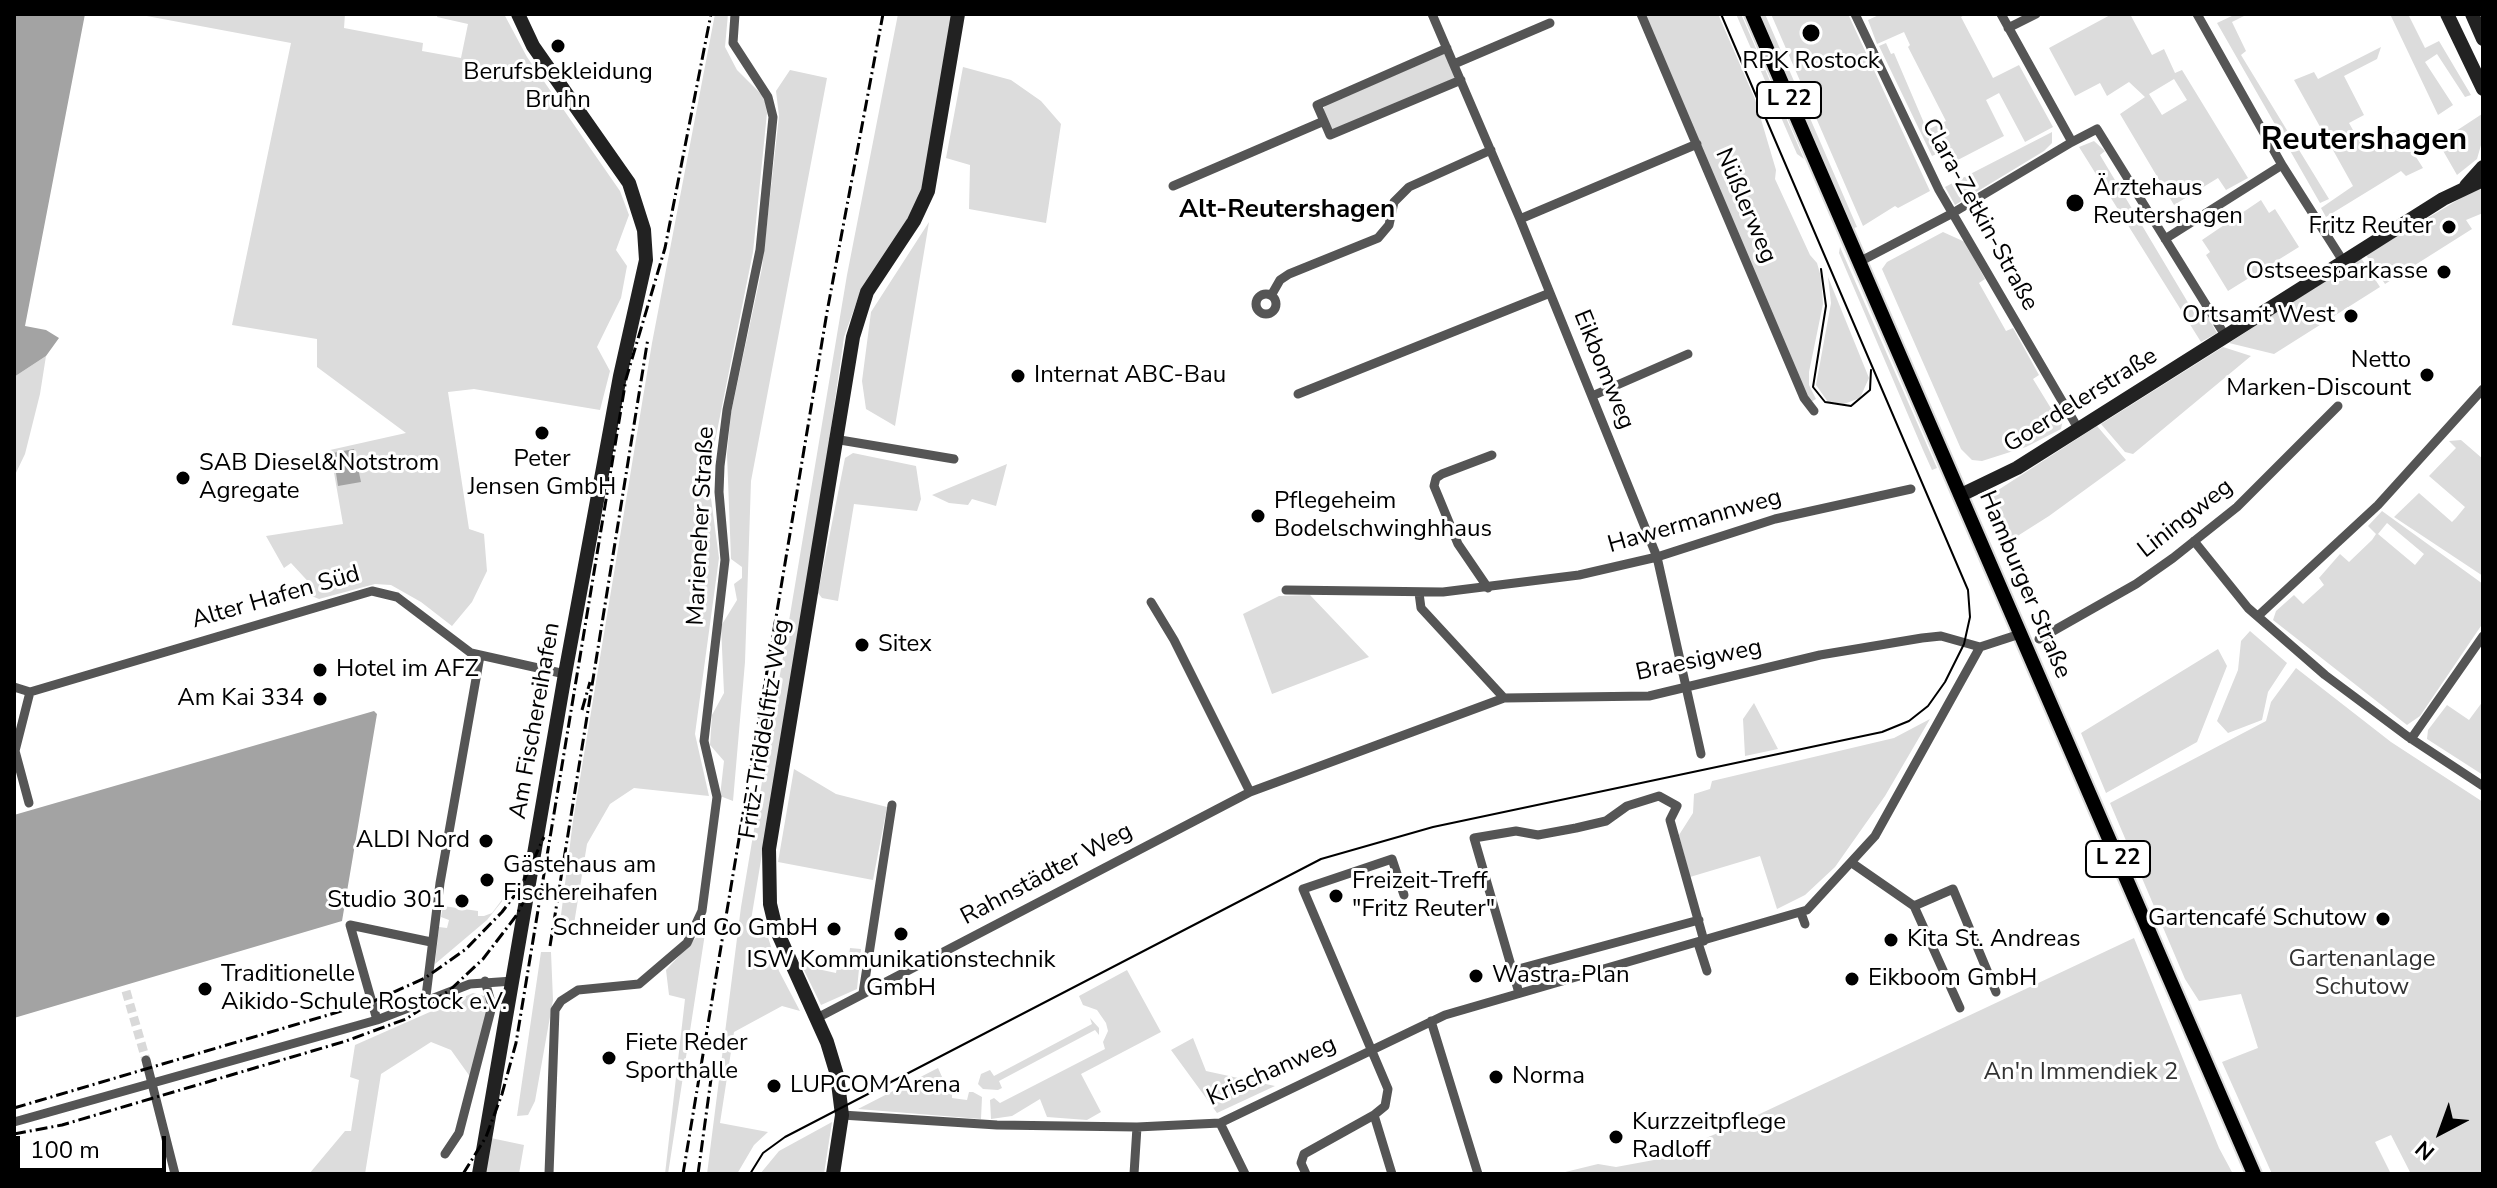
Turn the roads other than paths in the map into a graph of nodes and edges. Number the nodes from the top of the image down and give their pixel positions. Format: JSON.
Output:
{"nodes":[{"id":1,"x":518,"y":14,"type":"edge"},
{"id":2,"x":735,"y":14,"type":"edge"},
{"id":3,"x":958,"y":14,"type":"edge"},
{"id":4,"x":1432,"y":14,"type":"edge"},
{"id":5,"x":1641,"y":14,"type":"edge"},
{"id":6,"x":1752,"y":14,"type":"edge"},
{"id":7,"x":1855,"y":14,"type":"edge"},
{"id":8,"x":2001,"y":14,"type":"edge"},
{"id":9,"x":2036,"y":14,"type":"edge"},
{"id":10,"x":2197,"y":14,"type":"edge"},
{"id":11,"x":2447,"y":14,"type":"edge"},
{"id":12,"x":1550,"y":23,"type":"dead end"},
{"id":13,"x":2478,"y":23,"type":"edge"},
{"id":14,"x":2008,"y":28,"type":"junction"},
{"id":15,"x":2461,"y":40,"type":"junction"},
{"id":16,"x":1447,"y":48,"type":"junction"},
{"id":17,"x":1454,"y":64,"type":"junction"},
{"id":18,"x":1461,"y":80,"type":"junction"},
{"id":19,"x":2483,"y":89,"type":"edge"},
{"id":20,"x":1324,"y":121,"type":"junction"},
{"id":21,"x":2072,"y":142,"type":"junction"},
{"id":22,"x":1697,"y":144,"type":"junction"},
{"id":23,"x":1491,"y":150,"type":"junction"},
{"id":24,"x":2282,"y":165,"type":"junction"},
{"id":25,"x":2483,"y":167,"type":"edge"},
{"id":26,"x":2483,"y":180,"type":"edge"},
{"id":27,"x":1173,"y":186,"type":"dead end"},
{"id":28,"x":2465,"y":186,"type":"junction"},
{"id":29,"x":1951,"y":214,"type":"junction"},
{"id":30,"x":1520,"y":219,"type":"junction"},
{"id":31,"x":2165,"y":239,"type":"junction"},
{"id":32,"x":2343,"y":261,"type":"junction"},
{"id":33,"x":1859,"y":262,"type":"junction"},
{"id":34,"x":1550,"y":293,"type":"junction"},
{"id":35,"x":1272,"y":294,"type":"dead end"},
{"id":36,"x":2226,"y":337,"type":"junction"},
{"id":37,"x":1688,"y":354,"type":"dead end"},
{"id":38,"x":2483,"y":389,"type":"edge"},
{"id":39,"x":1298,"y":394,"type":"dead end"},
{"id":40,"x":1592,"y":396,"type":"junction"},
{"id":41,"x":2338,"y":406,"type":"dead end"},
{"id":42,"x":1814,"y":411,"type":"dead end"},
{"id":43,"x":2077,"y":426,"type":"junction"},
{"id":44,"x":834,"y":439,"type":"junction"},
{"id":45,"x":1492,"y":455,"type":"dead end"},
{"id":46,"x":954,"y":459,"type":"dead end"},
{"id":47,"x":1911,"y":489,"type":"dead end"},
{"id":48,"x":1961,"y":495,"type":"junction"},
{"id":49,"x":2194,"y":541,"type":"junction"},
{"id":50,"x":1657,"y":557,"type":"junction"},
{"id":51,"x":1488,"y":588,"type":"junction"},
{"id":52,"x":1286,"y":590,"type":"dead end"},
{"id":53,"x":1419,"y":593,"type":"junction"},
{"id":54,"x":1151,"y":602,"type":"dead end"},
{"id":55,"x":2258,"y":616,"type":"junction"},
{"id":56,"x":2020,"y":634,"type":"junction"},
{"id":57,"x":2483,"y":636,"type":"edge"},
{"id":58,"x":2039,"y":639,"type":"dead end"},
{"id":59,"x":1980,"y":647,"type":"junction"},
{"id":60,"x":480,"y":656,"type":"junction"},
{"id":61,"x":565,"y":674,"type":"junction"},
{"id":62,"x":14,"y":687,"type":"edge"},
{"id":63,"x":1686,"y":687,"type":"junction"},
{"id":64,"x":30,"y":692,"type":"junction"},
{"id":65,"x":1504,"y":698,"type":"junction"},
{"id":66,"x":2411,"y":739,"type":"junction"},
{"id":67,"x":1701,"y":754,"type":"dead end"},
{"id":68,"x":2483,"y":786,"type":"edge"},
{"id":69,"x":1250,"y":792,"type":"junction"},
{"id":70,"x":29,"y":803,"type":"dead end"},
{"id":71,"x":892,"y":805,"type":"dead end"},
{"id":72,"x":1852,"y":863,"type":"junction"},
{"id":73,"x":1404,"y":895,"type":"dead end"},
{"id":74,"x":1914,"y":906,"type":"junction"},
{"id":75,"x":1801,"y":913,"type":"junction"},
{"id":76,"x":1699,"y":920,"type":"junction"},
{"id":77,"x":1805,"y":924,"type":"dead end"},
{"id":78,"x":431,"y":942,"type":"junction"},
{"id":79,"x":1701,"y":942,"type":"junction"},
{"id":80,"x":1511,"y":971,"type":"junction"},
{"id":81,"x":1707,"y":971,"type":"dead end"},
{"id":82,"x":485,"y":981,"type":"junction"},
{"id":83,"x":513,"y":981,"type":"junction"},
{"id":84,"x":1996,"y":992,"type":"dead end"},
{"id":85,"x":863,"y":993,"type":"junction"},
{"id":86,"x":1519,"y":993,"type":"junction"},
{"id":87,"x":425,"y":1004,"type":"junction"},
{"id":88,"x":1960,"y":1008,"type":"dead end"},
{"id":89,"x":817,"y":1018,"type":"junction"},
{"id":90,"x":377,"y":1020,"type":"junction"},
{"id":91,"x":1431,"y":1021,"type":"junction"},
{"id":92,"x":1372,"y":1050,"type":"junction"},
{"id":93,"x":146,"y":1060,"type":"tunnel mouth"},
{"id":94,"x":151,"y":1086,"type":"junction"},
{"id":95,"x":842,"y":1115,"type":"junction"},
{"id":96,"x":1374,"y":1115,"type":"junction"},
{"id":97,"x":14,"y":1122,"type":"edge"},
{"id":98,"x":1220,"y":1123,"type":"junction"},
{"id":99,"x":1137,"y":1127,"type":"junction"},
{"id":100,"x":445,"y":1154,"type":"dead end"},
{"id":101,"x":175,"y":1174,"type":"edge"},
{"id":102,"x":479,"y":1174,"type":"edge"},
{"id":103,"x":549,"y":1174,"type":"edge"},
{"id":104,"x":833,"y":1174,"type":"edge"},
{"id":105,"x":1134,"y":1174,"type":"edge"},
{"id":106,"x":1245,"y":1174,"type":"edge"},
{"id":107,"x":1306,"y":1174,"type":"edge"},
{"id":108,"x":1392,"y":1174,"type":"edge"},
{"id":109,"x":1478,"y":1174,"type":"edge"},
{"id":110,"x":2254,"y":1174,"type":"edge"}],
"edges":[{"from":1,"to":61,"type":"street","name":"Am Fischereihafen"},
{"from":2,"to":103,"type":"street","name":"Marieneher Straße"},
{"from":3,"to":44,"type":"street","name":"Fritz-Triddelfitz-Weg"},
{"from":4,"to":16,"type":"street","name":"Eikbomweg"},
{"from":5,"to":22,"type":"street","name":"Nüßlerweg"},
{"from":6,"to":33,"type":"main road","name":"Hamburger Straße","number":"L 22"},
{"from":7,"to":29,"type":"street","name":"Clara-Zetkin-Straße"},
{"from":8,"to":14,"type":"street"},
{"from":9,"to":14,"type":"street"},
{"from":10,"to":24,"type":"street"},
{"from":11,"to":15,"type":"street"},
{"from":12,"to":17,"type":"street"},
{"from":13,"to":15,"type":"street"},
{"from":14,"to":21,"type":"street"},
{"from":15,"to":19,"type":"street"},
{"from":16,"to":17,"type":"street","name":"Eikbomweg"},
{"from":16,"to":20,"type":"street"},
{"from":17,"to":18,"type":"street","name":"Eikbomweg"},
{"from":18,"to":20,"type":"street"},
{"from":18,"to":23,"type":"street","name":"Eikbomweg"},
{"from":20,"to":27,"type":"street"},
{"from":21,"to":29,"type":"street"},
{"from":21,"to":31,"type":"street"},
{"from":22,"to":30,"type":"street"},
{"from":22,"to":42,"type":"street","name":"Nüßlerweg"},
{"from":23,"to":30,"type":"street","name":"Eikbomweg"},
{"from":23,"to":35,"type":"street"},
{"from":24,"to":31,"type":"street"},
{"from":24,"to":32,"type":"street"},
{"from":25,"to":28,"type":"street","name":"Goerdelerstraße"},
{"from":26,"to":28,"type":"street","name":"Goerdelerstraße"},
{"from":28,"to":32,"type":"street","name":"Goerdelerstraße"},
{"from":29,"to":33,"type":"street"},
{"from":29,"to":43,"type":"street","name":"Clara-Zetkin-Straße"},
{"from":30,"to":34,"type":"street","name":"Eikbomweg"},
{"from":31,"to":36,"type":"street"},
{"from":32,"to":36,"type":"street","name":"Goerdelerstraße"},
{"from":33,"to":48,"type":"main road","name":"Hamburger Straße","number":"L 22"},
{"from":34,"to":39,"type":"street"},
{"from":34,"to":40,"type":"street","name":"Eikbomweg"},
{"from":36,"to":43,"type":"street","name":"Goerdelerstraße"},
{"from":37,"to":40,"type":"street"},
{"from":38,"to":55,"type":"street"},
{"from":40,"to":50,"type":"street","name":"Eikbomweg"},
{"from":41,"to":49,"type":"street","name":"Liningweg"},
{"from":43,"to":48,"type":"street","name":"Goerdelerstraße"},
{"from":44,"to":46,"type":"street"},
{"from":44,"to":89,"type":"street","name":"Fritz-Triddelfitz-Weg"},
{"from":45,"to":51,"type":"street"},
{"from":47,"to":50,"type":"street","name":"Hawermannweg"},
{"from":48,"to":56,"type":"main road","name":"Hamburger Straße","number":"L 22"},
{"from":49,"to":55,"type":"street"},
{"from":49,"to":58,"type":"street","name":"Liningweg"},
{"from":50,"to":51,"type":"street","name":"Hawermannweg"},
{"from":50,"to":63,"type":"street","name":"Eikbomweg"},
{"from":51,"to":53,"type":"street","name":"Hawermannweg"},
{"from":52,"to":53,"type":"street","name":"Hawermannweg"},
{"from":53,"to":65,"type":"street"},
{"from":54,"to":69,"type":"street"},
{"from":55,"to":66,"type":"street"},
{"from":56,"to":59,"type":"street"},
{"from":56,"to":110,"type":"main road","name":"Hamburger Straße","number":"L 22"},
{"from":57,"to":66,"type":"street"},
{"from":59,"to":63,"type":"street","name":"Braesigweg"},
{"from":59,"to":72,"type":"street","name":"Krischanweg"},
{"from":60,"to":61,"type":"street","name":"Alter Hafen Süd"},
{"from":60,"to":64,"type":"street","name":"Alter Hafen Süd"},
{"from":60,"to":78,"type":"street"},
{"from":61,"to":83,"type":"street","name":"Am Fischereihafen"},
{"from":62,"to":64,"type":"street"},
{"from":63,"to":65,"type":"street","name":"Braesigweg"},
{"from":63,"to":67,"type":"street","name":"Eikbomweg"},
{"from":64,"to":70,"type":"street"},
{"from":65,"to":69,"type":"street","name":"Rahnstädter Weg"},
{"from":66,"to":68,"type":"street"},
{"from":69,"to":85,"type":"street","name":"Rahnstädter Weg"},
{"from":71,"to":85,"type":"street"},
{"from":72,"to":74,"type":"street"},
{"from":72,"to":75,"type":"street","name":"Krischanweg"},
{"from":73,"to":92,"type":"street"},
{"from":74,"to":84,"type":"street"},
{"from":74,"to":88,"type":"street"},
{"from":75,"to":77,"type":"street"},
{"from":75,"to":79,"type":"street","name":"Krischanweg"},
{"from":76,"to":79,"type":"street"},
{"from":76,"to":80,"type":"street"},
{"from":76,"to":80,"type":"street"},
{"from":78,"to":87,"type":"street"},
{"from":78,"to":90,"type":"street"},
{"from":79,"to":81,"type":"street"},
{"from":79,"to":86,"type":"street","name":"Krischanweg"},
{"from":80,"to":86,"type":"street"},
{"from":82,"to":83,"type":"street"},
{"from":82,"to":87,"type":"street"},
{"from":82,"to":100,"type":"street"},
{"from":83,"to":102,"type":"street","name":"Am Fischereihafen"},
{"from":85,"to":89,"type":"street","name":"Rahnstädter Weg"},
{"from":86,"to":91,"type":"street","name":"Krischanweg"},
{"from":87,"to":90,"type":"street"},
{"from":89,"to":95,"type":"street","name":"Fritz-Triddelfitz-Weg"},
{"from":90,"to":94,"type":"street"},
{"from":91,"to":92,"type":"street","name":"Krischanweg"},
{"from":91,"to":109,"type":"street"},
{"from":92,"to":96,"type":"street"},
{"from":92,"to":98,"type":"street","name":"Krischanweg"},
{"from":93,"to":94,"type":"street"},
{"from":94,"to":97,"type":"street"},
{"from":94,"to":101,"type":"street"},
{"from":95,"to":99,"type":"street","name":"Krischanweg"},
{"from":95,"to":104,"type":"street","name":"Fritz-Triddelfitz-Weg"},
{"from":96,"to":107,"type":"street"},
{"from":96,"to":108,"type":"street"},
{"from":98,"to":99,"type":"street","name":"Krischanweg"},
{"from":98,"to":106,"type":"street"},
{"from":99,"to":105,"type":"street"}]}
